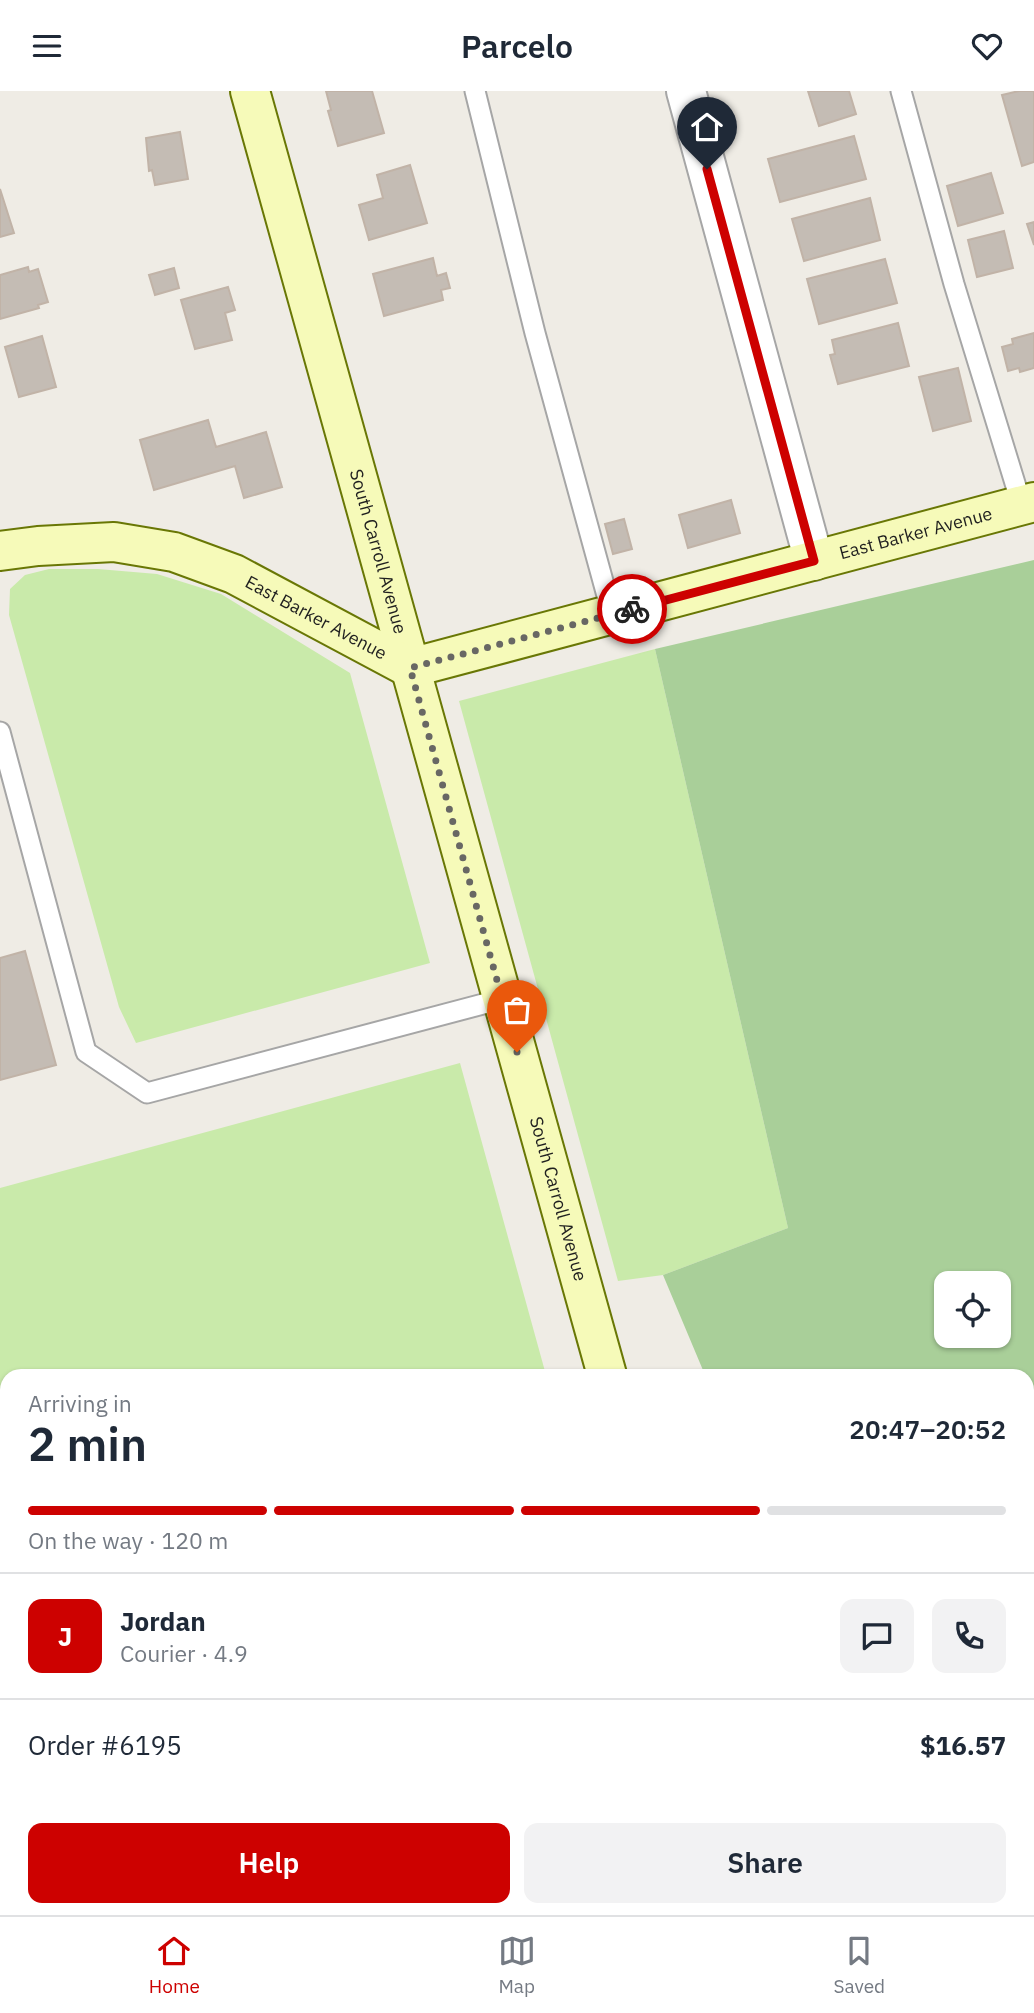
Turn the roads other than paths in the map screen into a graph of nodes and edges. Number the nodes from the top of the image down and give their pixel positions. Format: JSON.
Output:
{"nodes":[{"id":1,"x":250,"y":91,"type":"edge"},
{"id":2,"x":475,"y":91,"type":"edge"},
{"id":3,"x":686,"y":91,"type":"edge"},
{"id":4,"x":901,"y":91,"type":"edge"},
{"id":5,"x":1028,"y":504,"type":"edge"},
{"id":6,"x":0,"y":551,"type":"edge"},
{"id":7,"x":814,"y":561,"type":"junction"},
{"id":8,"x":612,"y":614,"type":"junction"},
{"id":9,"x":410,"y":668,"type":"junction"},
{"id":10,"x":0,"y":732,"type":"edge"},
{"id":11,"x":502,"y":999,"type":"junction"},
{"id":12,"x":605,"y":1369,"type":"edge"}],
"edges":[{"from":1,"to":9,"type":"street","name":"South Carroll Avenue"},
{"from":2,"to":8,"type":"lane"},
{"from":3,"to":7,"type":"street"},
{"from":4,"to":5,"type":"lane"},
{"from":5,"to":7,"type":"street","name":"East Barker Avenue"},
{"from":6,"to":9,"type":"street","name":"East Barker Avenue"},
{"from":7,"to":8,"type":"street","name":"East Barker Avenue"},
{"from":8,"to":9,"type":"street","name":"East Barker Avenue"},
{"from":9,"to":11,"type":"street","name":"South Carroll Avenue"},
{"from":10,"to":11,"type":"lane"},
{"from":11,"to":12,"type":"street","name":"South Carroll Avenue"}]}
